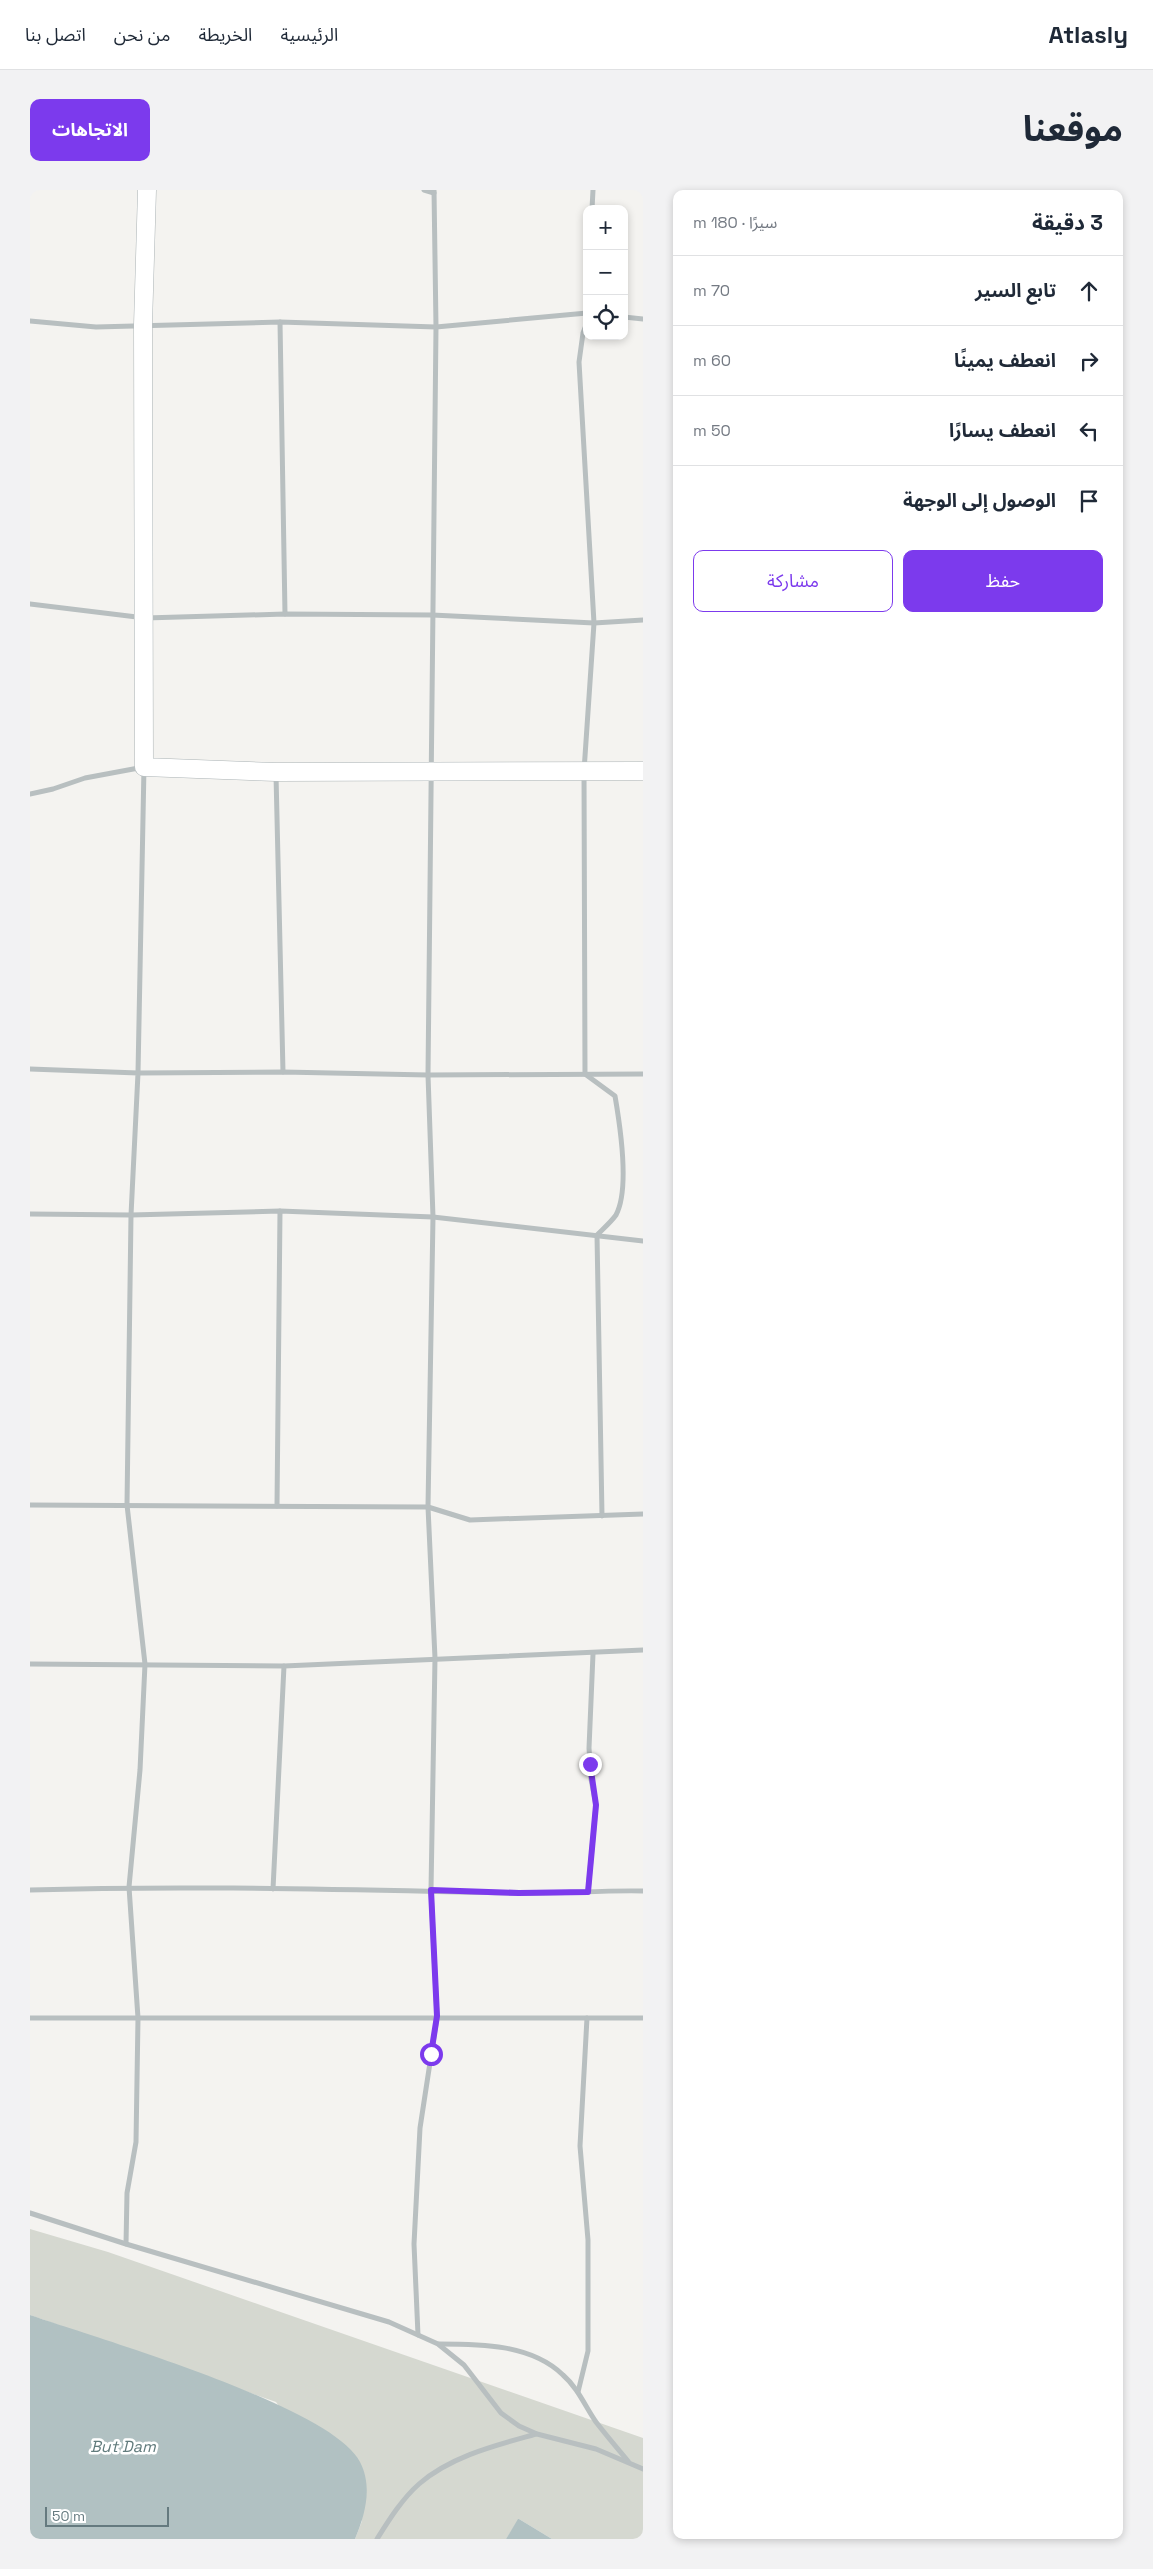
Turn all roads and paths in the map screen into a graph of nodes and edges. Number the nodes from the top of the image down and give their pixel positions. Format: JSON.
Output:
{"nodes":[{"id":1,"x":147,"y":190,"type":"edge"},
{"id":2,"x":424,"y":190,"type":"edge"},
{"id":3,"x":592,"y":190,"type":"edge"},
{"id":4,"x":434,"y":191,"type":"edge"},
{"id":5,"x":592,"y":205,"type":"edge"},
{"id":6,"x":583,"y":313,"type":"edge"},
{"id":7,"x":628,"y":317,"type":"edge"},
{"id":8,"x":643,"y":319,"type":"edge"},
{"id":9,"x":30,"y":321,"type":"edge"},
{"id":10,"x":280,"y":322,"type":"junction"},
{"id":11,"x":143,"y":325,"type":"junction"},
{"id":12,"x":436,"y":327,"type":"junction"},
{"id":13,"x":583,"y":331,"type":"edge"},
{"id":14,"x":30,"y":604,"type":"edge"},
{"id":15,"x":285,"y":614,"type":"junction"},
{"id":16,"x":432,"y":615,"type":"junction"},
{"id":17,"x":145,"y":618,"type":"junction"},
{"id":18,"x":643,"y":620,"type":"edge"},
{"id":19,"x":594,"y":623,"type":"junction"},
{"id":20,"x":144,"y":766,"type":"junction"},
{"id":21,"x":431,"y":771,"type":"junction"},
{"id":22,"x":584,"y":771,"type":"junction"},
{"id":23,"x":643,"y":771,"type":"edge"},
{"id":24,"x":276,"y":772,"type":"junction"},
{"id":25,"x":30,"y":794,"type":"edge"},
{"id":26,"x":30,"y":1069,"type":"edge"},
{"id":27,"x":284,"y":1072,"type":"junction"},
{"id":28,"x":138,"y":1073,"type":"junction"},
{"id":29,"x":586,"y":1074,"type":"junction"},
{"id":30,"x":643,"y":1074,"type":"edge"},
{"id":31,"x":428,"y":1076,"type":"junction"},
{"id":32,"x":280,"y":1211,"type":"junction"},
{"id":33,"x":30,"y":1214,"type":"edge"},
{"id":34,"x":131,"y":1215,"type":"junction"},
{"id":35,"x":434,"y":1217,"type":"junction"},
{"id":36,"x":598,"y":1235,"type":"junction"},
{"id":37,"x":643,"y":1241,"type":"edge"},
{"id":38,"x":30,"y":1505,"type":"edge"},
{"id":39,"x":127,"y":1505,"type":"junction"},
{"id":40,"x":277,"y":1506,"type":"junction"},
{"id":41,"x":428,"y":1507,"type":"junction"},
{"id":42,"x":643,"y":1514,"type":"edge"},
{"id":43,"x":602,"y":1516,"type":"junction"},
{"id":44,"x":643,"y":1650,"type":"edge"},
{"id":45,"x":592,"y":1654,"type":"junction"},
{"id":46,"x":435,"y":1658,"type":"junction"},
{"id":47,"x":30,"y":1664,"type":"edge"},
{"id":48,"x":146,"y":1664,"type":"junction"},
{"id":49,"x":284,"y":1666,"type":"junction"},
{"id":50,"x":130,"y":1887,"type":"junction"},
{"id":51,"x":273,"y":1889,"type":"junction"},
{"id":52,"x":30,"y":1890,"type":"edge"},
{"id":53,"x":431,"y":1890,"type":"junction"},
{"id":54,"x":643,"y":1891,"type":"edge"},
{"id":55,"x":588,"y":1892,"type":"junction"},
{"id":56,"x":437,"y":2016,"type":"junction"},
{"id":57,"x":30,"y":2018,"type":"edge"},
{"id":58,"x":138,"y":2018,"type":"junction"},
{"id":59,"x":588,"y":2018,"type":"junction"},
{"id":60,"x":643,"y":2018,"type":"edge"},
{"id":61,"x":30,"y":2213,"type":"edge"},
{"id":62,"x":126,"y":2244,"type":"junction"},
{"id":63,"x":418,"y":2335,"type":"junction"},
{"id":64,"x":438,"y":2344,"type":"junction"},
{"id":65,"x":578,"y":2392,"type":"junction"},
{"id":66,"x":537,"y":2434,"type":"junction"},
{"id":67,"x":630,"y":2463,"type":"junction"},
{"id":68,"x":643,"y":2469,"type":"edge"},
{"id":69,"x":377,"y":2539,"type":"edge"}],
"edges":[{"from":1,"to":11,"type":"street"},
{"from":2,"to":4,"type":"street"},
{"from":3,"to":5,"type":"street"},
{"from":4,"to":12,"type":"street"},
{"from":6,"to":12,"type":"street"},
{"from":7,"to":8,"type":"street"},
{"from":9,"to":11,"type":"street"},
{"from":10,"to":11,"type":"street"},
{"from":10,"to":12,"type":"street"},
{"from":10,"to":15,"type":"street"},
{"from":11,"to":17,"type":"street"},
{"from":12,"to":16,"type":"street"},
{"from":13,"to":19,"type":"street"},
{"from":14,"to":17,"type":"street"},
{"from":15,"to":16,"type":"street"},
{"from":15,"to":17,"type":"street"},
{"from":16,"to":19,"type":"street"},
{"from":16,"to":21,"type":"street"},
{"from":17,"to":20,"type":"street"},
{"from":18,"to":19,"type":"street"},
{"from":19,"to":22,"type":"street"},
{"from":20,"to":24,"type":"street"},
{"from":20,"to":25,"type":"street"},
{"from":20,"to":28,"type":"street"},
{"from":21,"to":22,"type":"street"},
{"from":21,"to":24,"type":"street"},
{"from":21,"to":31,"type":"street"},
{"from":22,"to":23,"type":"street"},
{"from":22,"to":29,"type":"street"},
{"from":24,"to":27,"type":"street"},
{"from":26,"to":28,"type":"street"},
{"from":27,"to":28,"type":"street"},
{"from":27,"to":31,"type":"street"},
{"from":28,"to":34,"type":"street"},
{"from":29,"to":30,"type":"street"},
{"from":29,"to":31,"type":"street"},
{"from":29,"to":36,"type":"street"},
{"from":31,"to":35,"type":"street"},
{"from":32,"to":34,"type":"street"},
{"from":32,"to":35,"type":"street"},
{"from":32,"to":40,"type":"street"},
{"from":33,"to":34,"type":"street"},
{"from":34,"to":39,"type":"street"},
{"from":35,"to":36,"type":"street"},
{"from":35,"to":41,"type":"street"},
{"from":36,"to":37,"type":"street"},
{"from":36,"to":43,"type":"street"},
{"from":38,"to":39,"type":"street"},
{"from":39,"to":40,"type":"street"},
{"from":39,"to":48,"type":"street"},
{"from":40,"to":41,"type":"street"},
{"from":41,"to":43,"type":"street"},
{"from":41,"to":46,"type":"street"},
{"from":42,"to":43,"type":"street"},
{"from":44,"to":45,"type":"street"},
{"from":45,"to":46,"type":"street"},
{"from":45,"to":55,"type":"street"},
{"from":46,"to":49,"type":"street"},
{"from":46,"to":53,"type":"street"},
{"from":47,"to":48,"type":"street"},
{"from":48,"to":49,"type":"street"},
{"from":48,"to":50,"type":"street"},
{"from":49,"to":51,"type":"street"},
{"from":50,"to":51,"type":"street"},
{"from":50,"to":52,"type":"street"},
{"from":50,"to":58,"type":"street"},
{"from":51,"to":53,"type":"street"},
{"from":53,"to":55,"type":"street"},
{"from":53,"to":56,"type":"street"},
{"from":54,"to":55,"type":"street"},
{"from":56,"to":58,"type":"street"},
{"from":56,"to":59,"type":"street"},
{"from":56,"to":63,"type":"street"},
{"from":57,"to":58,"type":"street"},
{"from":58,"to":62,"type":"street"},
{"from":59,"to":60,"type":"street"},
{"from":59,"to":65,"type":"street"},
{"from":61,"to":62,"type":"street"},
{"from":62,"to":63,"type":"street"},
{"from":63,"to":64,"type":"street"},
{"from":64,"to":65,"type":"street"},
{"from":64,"to":66,"type":"street"},
{"from":65,"to":67,"type":"street"},
{"from":66,"to":67,"type":"street"},
{"from":66,"to":69,"type":"street"},
{"from":67,"to":68,"type":"street"}]}
